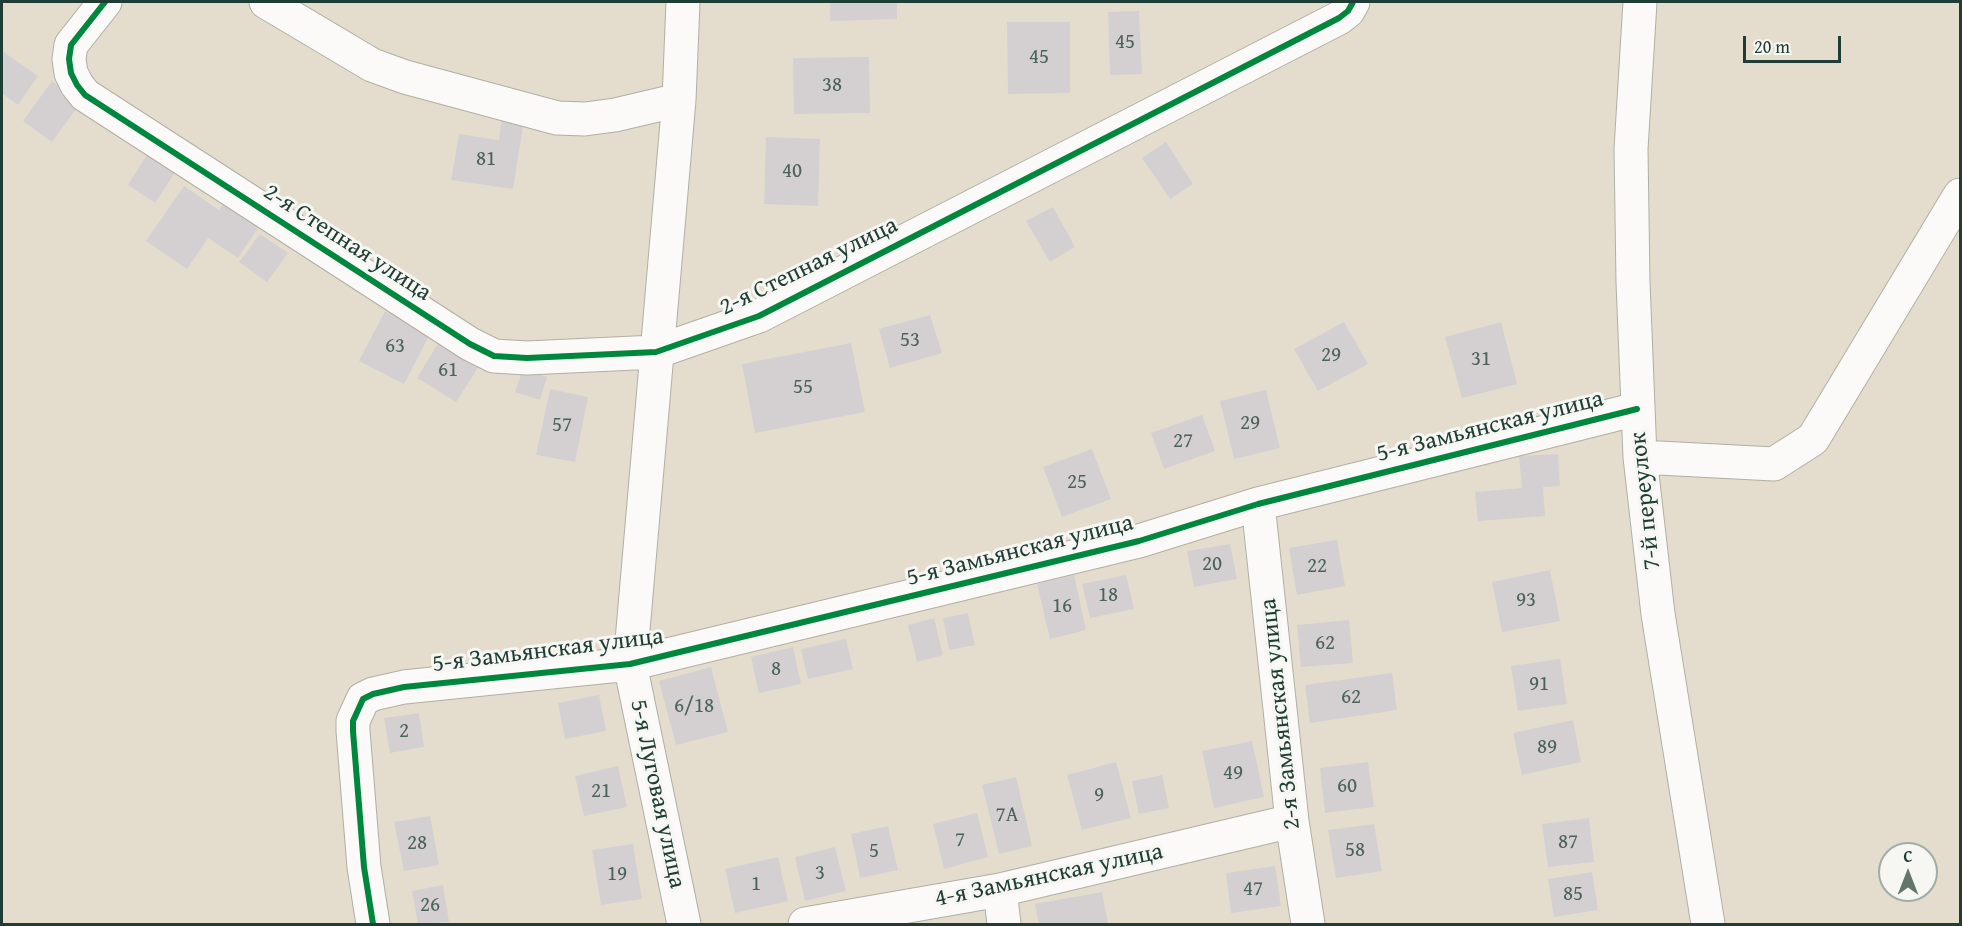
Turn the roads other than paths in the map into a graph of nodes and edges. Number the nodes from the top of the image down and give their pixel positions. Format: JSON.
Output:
{"nodes":[{"id":1,"x":105,"y":2,"type":"edge"},
{"id":2,"x":266,"y":2,"type":"edge"},
{"id":3,"x":683,"y":2,"type":"edge"},
{"id":4,"x":1353,"y":2,"type":"edge"},
{"id":5,"x":1640,"y":2,"type":"edge"},
{"id":6,"x":679,"y":100,"type":"junction"},
{"id":7,"x":1960,"y":195,"type":"edge"},
{"id":8,"x":656,"y":352,"type":"junction"},
{"id":9,"x":1637,"y":409,"type":"junction"},
{"id":10,"x":1641,"y":457,"type":"junction"},
{"id":11,"x":1258,"y":504,"type":"junction"},
{"id":12,"x":630,"y":664,"type":"junction"},
{"id":13,"x":1292,"y":821,"type":"junction"},
{"id":14,"x":1000,"y":890,"type":"junction"},
{"id":15,"x":373,"y":924,"type":"edge"},
{"id":16,"x":684,"y":924,"type":"edge"},
{"id":17,"x":805,"y":924,"type":"edge"},
{"id":18,"x":1004,"y":924,"type":"edge"},
{"id":19,"x":1308,"y":924,"type":"edge"},
{"id":20,"x":1708,"y":924,"type":"edge"}],
"edges":[{"from":1,"to":8,"type":"street","name":"2-я Степная улица"},
{"from":2,"to":6,"type":"street"},
{"from":3,"to":6,"type":"street","name":"5-я Луговая улица"},
{"from":4,"to":8,"type":"street","name":"2-я Степная улица"},
{"from":5,"to":9,"type":"street","name":"7-й переулок"},
{"from":6,"to":8,"type":"street","name":"5-я Луговая улица"},
{"from":7,"to":10,"type":"street"},
{"from":8,"to":12,"type":"street","name":"5-я Луговая улица"},
{"from":9,"to":10,"type":"street","name":"7-й переулок"},
{"from":9,"to":11,"type":"street","name":"5-я Замьянская улица"},
{"from":10,"to":20,"type":"street","name":"7-й переулок"},
{"from":11,"to":12,"type":"street","name":"5-я Замьянская улица"},
{"from":11,"to":13,"type":"street","name":"2-я Замьянская улица"},
{"from":12,"to":15,"type":"street","name":"5-я Замьянская улица"},
{"from":12,"to":16,"type":"street","name":"5-я Луговая улица"},
{"from":13,"to":14,"type":"street","name":"4-я Замьянская улица"},
{"from":13,"to":19,"type":"street","name":"2-я Замьянская улица"},
{"from":14,"to":17,"type":"street","name":"4-я Замьянская улица"},
{"from":14,"to":18,"type":"street"}]}
